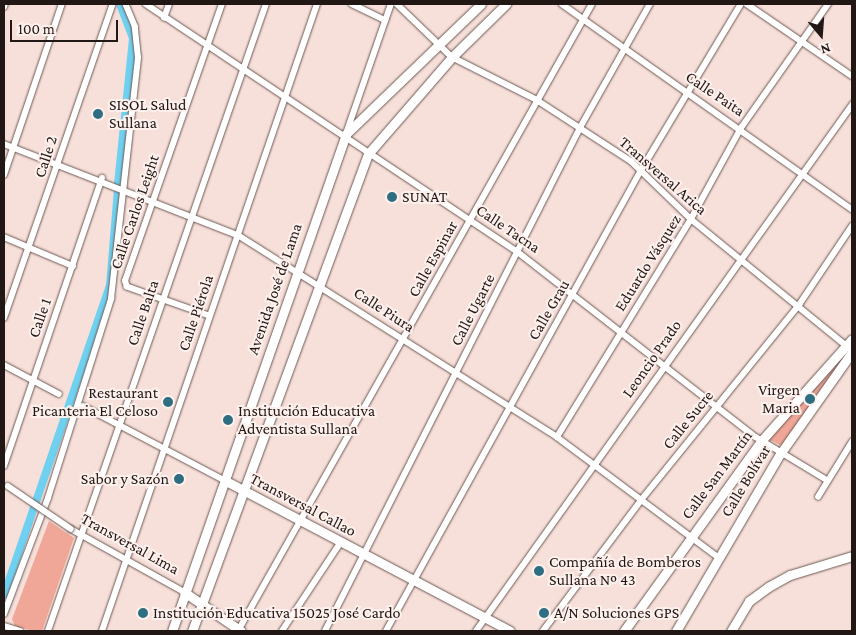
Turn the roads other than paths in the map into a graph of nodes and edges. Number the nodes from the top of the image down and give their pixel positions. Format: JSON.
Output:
{"nodes":[{"id":1,"x":62,"y":4,"type":"edge"},
{"id":2,"x":112,"y":4,"type":"edge"},
{"id":3,"x":125,"y":4,"type":"edge"},
{"id":4,"x":146,"y":4,"type":"edge"},
{"id":5,"x":169,"y":4,"type":"edge"},
{"id":6,"x":222,"y":4,"type":"edge"},
{"id":7,"x":266,"y":4,"type":"edge"},
{"id":8,"x":317,"y":4,"type":"edge"},
{"id":9,"x":352,"y":4,"type":"edge"},
{"id":10,"x":392,"y":4,"type":"edge"},
{"id":11,"x":397,"y":4,"type":"edge"},
{"id":12,"x":481,"y":4,"type":"edge"},
{"id":13,"x":506,"y":4,"type":"edge"},
{"id":14,"x":562,"y":4,"type":"edge"},
{"id":15,"x":592,"y":4,"type":"edge"},
{"id":16,"x":650,"y":4,"type":"edge"},
{"id":17,"x":741,"y":4,"type":"edge"},
{"id":18,"x":747,"y":4,"type":"edge"},
{"id":19,"x":828,"y":4,"type":"edge"},
{"id":20,"x":164,"y":18,"type":"junction"},
{"id":21,"x":584,"y":19,"type":"junction"},
{"id":22,"x":385,"y":20,"type":"junction"},
{"id":23,"x":800,"y":42,"type":"junction"},
{"id":24,"x":209,"y":44,"type":"junction"},
{"id":25,"x":438,"y":45,"type":"junction"},
{"id":26,"x":624,"y":47,"type":"junction"},
{"id":27,"x":452,"y":56,"type":"junction"},
{"id":28,"x":246,"y":66,"type":"junction"},
{"id":29,"x":852,"y":76,"type":"edge"},
{"id":30,"x":690,"y":93,"type":"junction"},
{"id":31,"x":287,"y":94,"type":"junction"},
{"id":32,"x":536,"y":100,"type":"junction"},
{"id":33,"x":852,"y":105,"type":"edge"},
{"id":34,"x":581,"y":126,"type":"junction"},
{"id":35,"x":741,"y":128,"type":"junction"},
{"id":36,"x":346,"y":134,"type":"junction"},
{"id":37,"x":4,"y":144,"type":"edge"},
{"id":38,"x":13,"y":147,"type":"junction"},
{"id":39,"x":368,"y":154,"type":"junction"},
{"id":40,"x":58,"y":162,"type":"junction"},
{"id":41,"x":640,"y":172,"type":"junction"},
{"id":42,"x":802,"y":174,"type":"junction"},
{"id":43,"x":4,"y":175,"type":"edge"},
{"id":44,"x":102,"y":178,"type":"junction"},
{"id":45,"x":121,"y":188,"type":"junction"},
{"id":46,"x":152,"y":201,"type":"junction"},
{"id":47,"x":852,"y":209,"type":"edge"},
{"id":48,"x":191,"y":216,"type":"junction"},
{"id":49,"x":691,"y":219,"type":"junction"},
{"id":50,"x":470,"y":220,"type":"junction"},
{"id":51,"x":852,"y":226,"type":"edge"},
{"id":52,"x":238,"y":235,"type":"junction"},
{"id":53,"x":4,"y":237,"type":"edge"},
{"id":54,"x":32,"y":249,"type":"junction"},
{"id":55,"x":518,"y":252,"type":"junction"},
{"id":56,"x":740,"y":258,"type":"junction"},
{"id":57,"x":73,"y":266,"type":"junction"},
{"id":58,"x":298,"y":270,"type":"junction"},
{"id":59,"x":320,"y":285,"type":"junction"},
{"id":60,"x":575,"y":293,"type":"junction"},
{"id":61,"x":163,"y":297,"type":"junction"},
{"id":62,"x":799,"y":305,"type":"junction"},
{"id":63,"x":209,"y":316,"type":"junction"},
{"id":64,"x":4,"y":318,"type":"edge"},
{"id":65,"x":622,"y":332,"type":"junction"},
{"id":66,"x":404,"y":340,"type":"junction"},
{"id":67,"x":851,"y":347,"type":"edge"},
{"id":68,"x":4,"y":365,"type":"edge"},
{"id":69,"x":664,"y":366,"type":"junction"},
{"id":70,"x":457,"y":372,"type":"junction"},
{"id":71,"x":33,"y":380,"type":"junction"},
{"id":72,"x":59,"y":394,"type":"dead end"},
{"id":73,"x":82,"y":406,"type":"dead end"},
{"id":74,"x":510,"y":406,"type":"junction"},
{"id":75,"x":716,"y":406,"type":"junction"},
{"id":76,"x":118,"y":426,"type":"junction"},
{"id":77,"x":557,"y":437,"type":"junction"},
{"id":78,"x":762,"y":440,"type":"junction"},
{"id":79,"x":852,"y":442,"type":"edge"},
{"id":80,"x":164,"y":451,"type":"junction"},
{"id":81,"x":780,"y":454,"type":"junction"},
{"id":82,"x":594,"y":464,"type":"junction"},
{"id":83,"x":4,"y":466,"type":"edge"},
{"id":84,"x":224,"y":480,"type":"junction"},
{"id":85,"x":827,"y":480,"type":"junction"},
{"id":86,"x":6,"y":485,"type":"edge"},
{"id":87,"x":242,"y":490,"type":"junction"},
{"id":88,"x":818,"y":497,"type":"dead end"},
{"id":89,"x":642,"y":499,"type":"junction"},
{"id":90,"x":303,"y":522,"type":"junction"},
{"id":91,"x":691,"y":535,"type":"junction"},
{"id":92,"x":82,"y":536,"type":"junction"},
{"id":93,"x":341,"y":542,"type":"junction"},
{"id":94,"x":366,"y":556,"type":"junction"},
{"id":95,"x":852,"y":556,"type":"edge"},
{"id":96,"x":718,"y":557,"type":"junction"},
{"id":97,"x":126,"y":559,"type":"junction"},
{"id":98,"x":414,"y":581,"type":"junction"},
{"id":99,"x":184,"y":592,"type":"junction"},
{"id":100,"x":202,"y":605,"type":"junction"},
{"id":101,"x":4,"y":614,"type":"edge"},
{"id":102,"x":486,"y":618,"type":"junction"},
{"id":103,"x":4,"y":626,"type":"edge"},
{"id":104,"x":20,"y":631,"type":"edge"},
{"id":105,"x":48,"y":631,"type":"edge"},
{"id":106,"x":102,"y":631,"type":"edge"},
{"id":107,"x":172,"y":631,"type":"edge"},
{"id":108,"x":192,"y":631,"type":"edge"},
{"id":109,"x":240,"y":631,"type":"edge"},
{"id":110,"x":282,"y":631,"type":"edge"},
{"id":111,"x":325,"y":631,"type":"edge"},
{"id":112,"x":386,"y":631,"type":"edge"},
{"id":113,"x":476,"y":631,"type":"edge"},
{"id":114,"x":510,"y":631,"type":"edge"},
{"id":115,"x":543,"y":631,"type":"edge"},
{"id":116,"x":624,"y":631,"type":"edge"},
{"id":117,"x":676,"y":631,"type":"edge"},
{"id":118,"x":731,"y":631,"type":"edge"}],
"edges":[{"from":1,"to":38,"type":"street"},
{"from":2,"to":40,"type":"street","name":"Calle 2"},
{"from":3,"to":45,"type":"street"},
{"from":4,"to":20,"type":"street","name":"Calle Tacna"},
{"from":5,"to":20,"type":"street"},
{"from":6,"to":24,"type":"street","name":"Calle Carlos Leight"},
{"from":7,"to":28,"type":"street","name":"Calle Balta"},
{"from":8,"to":31,"type":"street","name":"Calle Piérola"},
{"from":9,"to":22,"type":"street"},
{"from":10,"to":22,"type":"street"},
{"from":11,"to":25,"type":"street","name":"Transversal Arica"},
{"from":12,"to":25,"type":"main road","name":"Avenida José de Lama"},
{"from":13,"to":27,"type":"main road"},
{"from":14,"to":21,"type":"street","name":"Calle Paita"},
{"from":15,"to":21,"type":"street","name":"Calle Espinar"},
{"from":16,"to":26,"type":"street","name":"Calle Ugarte"},
{"from":17,"to":30,"type":"street","name":"Calle Grau"},
{"from":18,"to":23,"type":"street"},
{"from":19,"to":23,"type":"street","name":"Eduardo Vásquez"},
{"from":20,"to":24,"type":"street","name":"Calle Tacna"},
{"from":21,"to":26,"type":"street","name":"Calle Paita"},
{"from":21,"to":32,"type":"street","name":"Calle Espinar"},
{"from":22,"to":36,"type":"street"},
{"from":23,"to":29,"type":"street"},
{"from":23,"to":35,"type":"street","name":"Eduardo Vásquez"},
{"from":24,"to":28,"type":"street","name":"Calle Tacna"},
{"from":24,"to":46,"type":"street","name":"Calle Carlos Leight"},
{"from":25,"to":27,"type":"street","name":"Transversal Arica"},
{"from":25,"to":36,"type":"main road","name":"Avenida José de Lama"},
{"from":26,"to":30,"type":"street","name":"Calle Paita"},
{"from":26,"to":34,"type":"street","name":"Calle Ugarte"},
{"from":27,"to":32,"type":"street","name":"Transversal Arica"},
{"from":27,"to":39,"type":"main road"},
{"from":28,"to":31,"type":"street","name":"Calle Tacna"},
{"from":28,"to":48,"type":"street","name":"Calle Balta"},
{"from":30,"to":35,"type":"street","name":"Calle Paita"},
{"from":30,"to":41,"type":"street","name":"Calle Grau"},
{"from":31,"to":36,"type":"street","name":"Calle Tacna"},
{"from":31,"to":52,"type":"street","name":"Calle Piérola"},
{"from":32,"to":34,"type":"street","name":"Transversal Arica"},
{"from":32,"to":50,"type":"street","name":"Calle Espinar"},
{"from":33,"to":42,"type":"street","name":"Leoncio Prado"},
{"from":34,"to":41,"type":"street","name":"Transversal Arica"},
{"from":34,"to":55,"type":"street","name":"Calle Ugarte"},
{"from":35,"to":42,"type":"street","name":"Calle Paita"},
{"from":35,"to":49,"type":"street","name":"Eduardo Vásquez"},
{"from":36,"to":39,"type":"street","name":"Calle Tacna"},
{"from":36,"to":58,"type":"main road","name":"Avenida José de Lama"},
{"from":37,"to":38,"type":"street","name":"Calle Piura"},
{"from":38,"to":40,"type":"street","name":"Calle Piura"},
{"from":38,"to":43,"type":"street"},
{"from":39,"to":50,"type":"street","name":"Calle Tacna"},
{"from":39,"to":59,"type":"main road"},
{"from":40,"to":44,"type":"street","name":"Calle Piura"},
{"from":40,"to":54,"type":"street","name":"Calle 2"},
{"from":41,"to":49,"type":"street","name":"Transversal Arica"},
{"from":41,"to":60,"type":"street","name":"Calle Grau"},
{"from":42,"to":47,"type":"street","name":"Calle Paita"},
{"from":42,"to":56,"type":"street","name":"Leoncio Prado"},
{"from":44,"to":45,"type":"street","name":"Calle Piura"},
{"from":44,"to":57,"type":"street","name":"Calle 1"},
{"from":45,"to":46,"type":"street","name":"Calle Piura"},
{"from":45,"to":101,"type":"street"},
{"from":46,"to":48,"type":"street","name":"Calle Piura"},
{"from":46,"to":61,"type":"street","name":"Calle Carlos Leight"},
{"from":48,"to":52,"type":"street","name":"Calle Piura"},
{"from":48,"to":61,"type":"street","name":"Calle Balta"},
{"from":49,"to":56,"type":"street","name":"Transversal Arica"},
{"from":49,"to":65,"type":"street","name":"Eduardo Vásquez"},
{"from":50,"to":55,"type":"street","name":"Calle Tacna"},
{"from":50,"to":66,"type":"street","name":"Calle Espinar"},
{"from":51,"to":62,"type":"street","name":"Calle Sucre"},
{"from":52,"to":58,"type":"street","name":"Calle Piura"},
{"from":52,"to":63,"type":"street","name":"Calle Piérola"},
{"from":53,"to":54,"type":"street"},
{"from":54,"to":57,"type":"street"},
{"from":54,"to":64,"type":"street","name":"Calle 2"},
{"from":55,"to":60,"type":"street","name":"Calle Tacna"},
{"from":55,"to":70,"type":"street","name":"Calle Ugarte"},
{"from":56,"to":62,"type":"street","name":"Transversal Arica"},
{"from":56,"to":69,"type":"street","name":"Leoncio Prado"},
{"from":57,"to":71,"type":"street","name":"Calle 1"},
{"from":58,"to":59,"type":"street","name":"Calle Piura"},
{"from":58,"to":84,"type":"main road","name":"Avenida José de Lama"},
{"from":59,"to":66,"type":"street","name":"Calle Piura"},
{"from":59,"to":87,"type":"main road"},
{"from":60,"to":65,"type":"street","name":"Calle Tacna"},
{"from":60,"to":74,"type":"street","name":"Calle Grau"},
{"from":61,"to":63,"type":"street"},
{"from":61,"to":76,"type":"street","name":"Calle Balta"},
{"from":62,"to":67,"type":"street","name":"Transversal Arica"},
{"from":62,"to":75,"type":"street","name":"Calle Sucre"},
{"from":63,"to":80,"type":"street","name":"Calle Piérola"},
{"from":65,"to":69,"type":"street","name":"Calle Tacna"},
{"from":65,"to":77,"type":"street","name":"Eduardo Vásquez"},
{"from":66,"to":70,"type":"street","name":"Calle Piura"},
{"from":66,"to":90,"type":"street","name":"Calle Espinar"},
{"from":67,"to":78,"type":"main road","name":"Calle San Martín"},
{"from":67,"to":81,"type":"main road","name":"Calle Bolívar"},
{"from":68,"to":71,"type":"street"},
{"from":69,"to":75,"type":"street","name":"Calle Tacna"},
{"from":69,"to":82,"type":"street","name":"Leoncio Prado"},
{"from":70,"to":74,"type":"street","name":"Calle Piura"},
{"from":70,"to":94,"type":"street","name":"Calle Ugarte"},
{"from":71,"to":72,"type":"street"},
{"from":71,"to":83,"type":"street","name":"Calle 1"},
{"from":73,"to":76,"type":"street","name":"Transversal Callao"},
{"from":74,"to":77,"type":"street","name":"Calle Piura"},
{"from":74,"to":98,"type":"street","name":"Calle Grau"},
{"from":75,"to":78,"type":"street","name":"Calle Tacna"},
{"from":75,"to":89,"type":"street","name":"Calle Sucre"},
{"from":76,"to":80,"type":"street","name":"Transversal Callao"},
{"from":76,"to":92,"type":"street","name":"Calle Balta"},
{"from":77,"to":82,"type":"street","name":"Calle Piura"},
{"from":78,"to":81,"type":"street","name":"Calle Tacna"},
{"from":78,"to":91,"type":"main road","name":"Calle San Martín"},
{"from":79,"to":85,"type":"street"},
{"from":80,"to":84,"type":"street","name":"Transversal Callao"},
{"from":80,"to":97,"type":"street","name":"Calle Piérola"},
{"from":81,"to":85,"type":"street","name":"Calle Tacna"},
{"from":81,"to":96,"type":"main road","name":"Calle Bolívar"},
{"from":82,"to":89,"type":"street","name":"Calle Piura"},
{"from":82,"to":102,"type":"street","name":"Leoncio Prado"},
{"from":84,"to":87,"type":"main road","name":"Transversal Callao"},
{"from":84,"to":99,"type":"main road","name":"Avenida José de Lama"},
{"from":85,"to":88,"type":"street"},
{"from":86,"to":92,"type":"street","name":"Transversal Lima","bridge":true},
{"from":87,"to":90,"type":"main road","name":"Transversal Callao"},
{"from":87,"to":100,"type":"main road"},
{"from":89,"to":91,"type":"street","name":"Calle Piura"},
{"from":89,"to":115,"type":"street","name":"Calle Sucre"},
{"from":90,"to":93,"type":"main road","name":"Transversal Callao"},
{"from":90,"to":109,"type":"street","name":"Calle Espinar"},
{"from":91,"to":96,"type":"street","name":"Calle Piura"},
{"from":91,"to":116,"type":"main road","name":"Calle San Martín"},
{"from":92,"to":97,"type":"street","name":"Transversal Lima"},
{"from":92,"to":105,"type":"street","name":"Calle Balta"},
{"from":93,"to":94,"type":"main road","name":"Transversal Callao"},
{"from":93,"to":110,"type":"street"},
{"from":94,"to":98,"type":"main road","name":"Transversal Callao"},
{"from":94,"to":111,"type":"street","name":"Calle Ugarte"},
{"from":95,"to":118,"type":"main road"},
{"from":96,"to":117,"type":"main road","name":"Calle Bolívar"},
{"from":97,"to":99,"type":"street","name":"Transversal Lima"},
{"from":97,"to":106,"type":"street","name":"Calle Piérola"},
{"from":98,"to":102,"type":"main road","name":"Transversal Callao"},
{"from":98,"to":112,"type":"street","name":"Calle Grau"},
{"from":99,"to":100,"type":"main road","name":"Transversal Lima"},
{"from":99,"to":107,"type":"main road","name":"Avenida José de Lama"},
{"from":100,"to":108,"type":"main road"},
{"from":100,"to":109,"type":"main road","name":"Transversal Lima"},
{"from":102,"to":113,"type":"street","name":"Leoncio Prado"},
{"from":102,"to":114,"type":"main road","name":"Transversal Callao"},
{"from":103,"to":104,"type":"street"}]}
